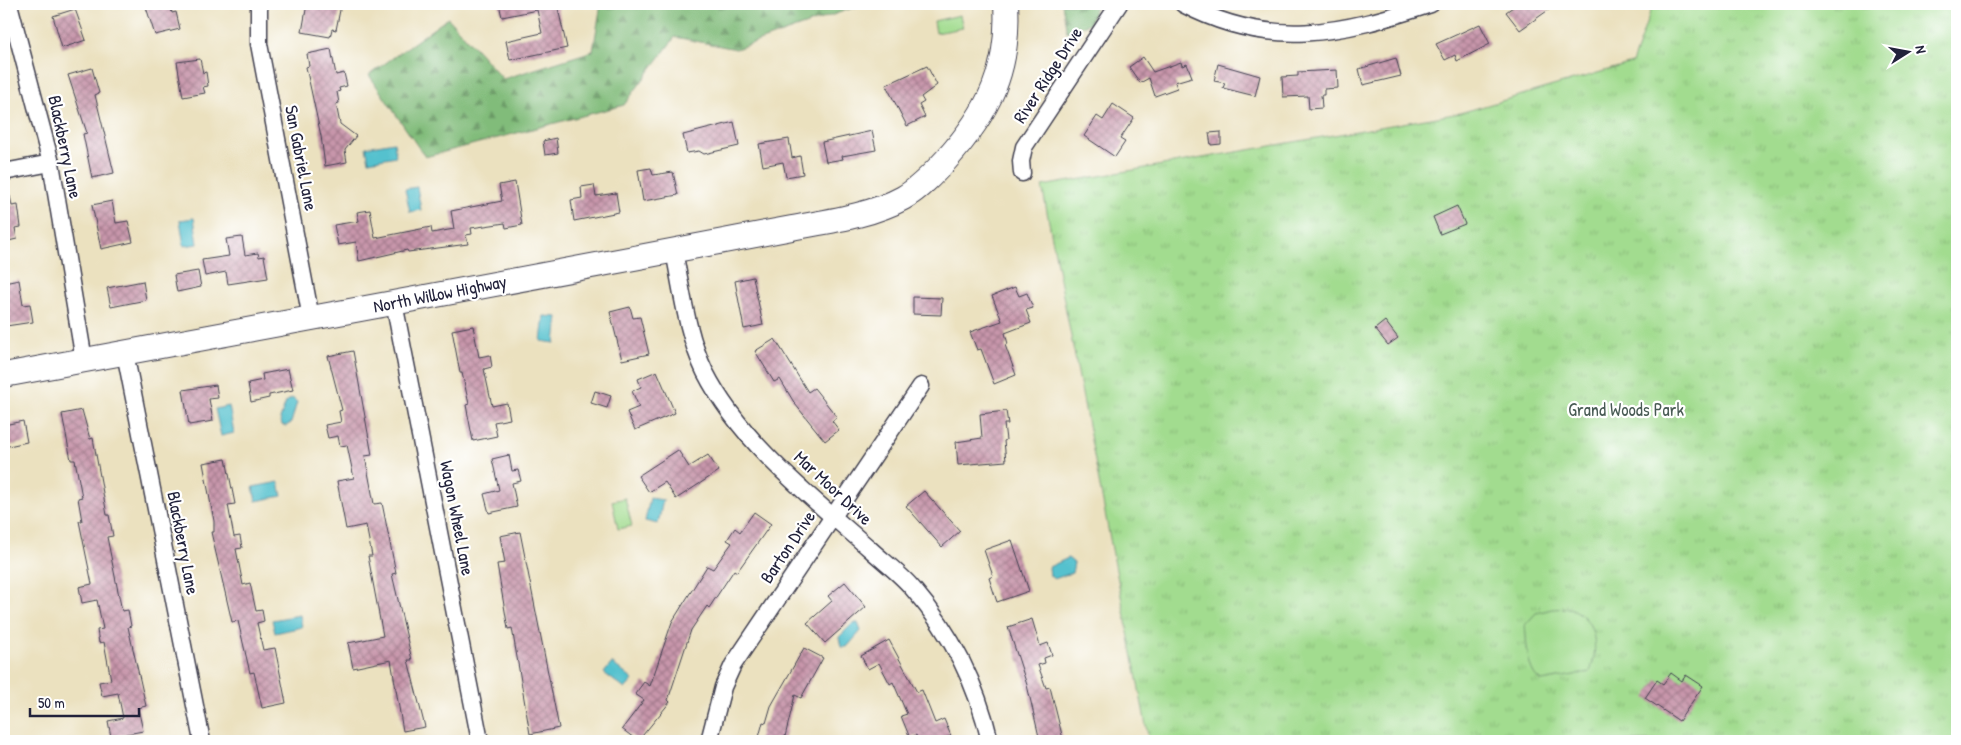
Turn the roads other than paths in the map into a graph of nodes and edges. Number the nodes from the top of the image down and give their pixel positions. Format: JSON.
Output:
{"nodes":[{"id":1,"x":9,"y":4,"type":"edge"},
{"id":2,"x":259,"y":4,"type":"edge"},
{"id":3,"x":1006,"y":4,"type":"edge"},
{"id":4,"x":1119,"y":4,"type":"edge"},
{"id":5,"x":1183,"y":4,"type":"edge"},
{"id":6,"x":1430,"y":4,"type":"edge"},
{"id":7,"x":51,"y":163,"type":"junction"},
{"id":8,"x":4,"y":172,"type":"edge"},
{"id":9,"x":1022,"y":172,"type":"dead end"},
{"id":10,"x":674,"y":251,"type":"junction"},
{"id":11,"x":394,"y":303,"type":"junction"},
{"id":12,"x":311,"y":318,"type":"junction"},
{"id":13,"x":125,"y":353,"type":"junction"},
{"id":14,"x":84,"y":360,"type":"junction"},
{"id":15,"x":4,"y":375,"type":"edge"},
{"id":16,"x":921,"y":386,"type":"dead end"},
{"id":17,"x":833,"y":516,"type":"junction"},
{"id":18,"x":202,"y":741,"type":"edge"},
{"id":19,"x":480,"y":741,"type":"edge"},
{"id":20,"x":710,"y":741,"type":"edge"},
{"id":21,"x":990,"y":741,"type":"edge"}],
"edges":[{"from":1,"to":7,"type":"street","name":"Blackberry Lane"},
{"from":2,"to":12,"type":"street","name":"San Gabriel Lane"},
{"from":3,"to":10,"type":"street","name":"North Willow Highway"},
{"from":4,"to":9,"type":"street","name":"River Ridge Drive"},
{"from":5,"to":6,"type":"street"},
{"from":7,"to":8,"type":"street"},
{"from":7,"to":14,"type":"street","name":"Blackberry Lane"},
{"from":10,"to":11,"type":"street","name":"North Willow Highway"},
{"from":10,"to":17,"type":"street","name":"Mar Moor Drive"},
{"from":11,"to":12,"type":"street","name":"North Willow Highway"},
{"from":11,"to":19,"type":"street","name":"Wagon Wheel Lane"},
{"from":12,"to":13,"type":"street","name":"North Willow Highway"},
{"from":13,"to":14,"type":"street","name":"North Willow Highway"},
{"from":13,"to":18,"type":"street","name":"Blackberry Lane"},
{"from":14,"to":15,"type":"street","name":"North Willow Highway"},
{"from":16,"to":17,"type":"street","name":"Barton Drive"},
{"from":17,"to":20,"type":"street","name":"Barton Drive"},
{"from":17,"to":21,"type":"street","name":"Mar Moor Drive"}]}
